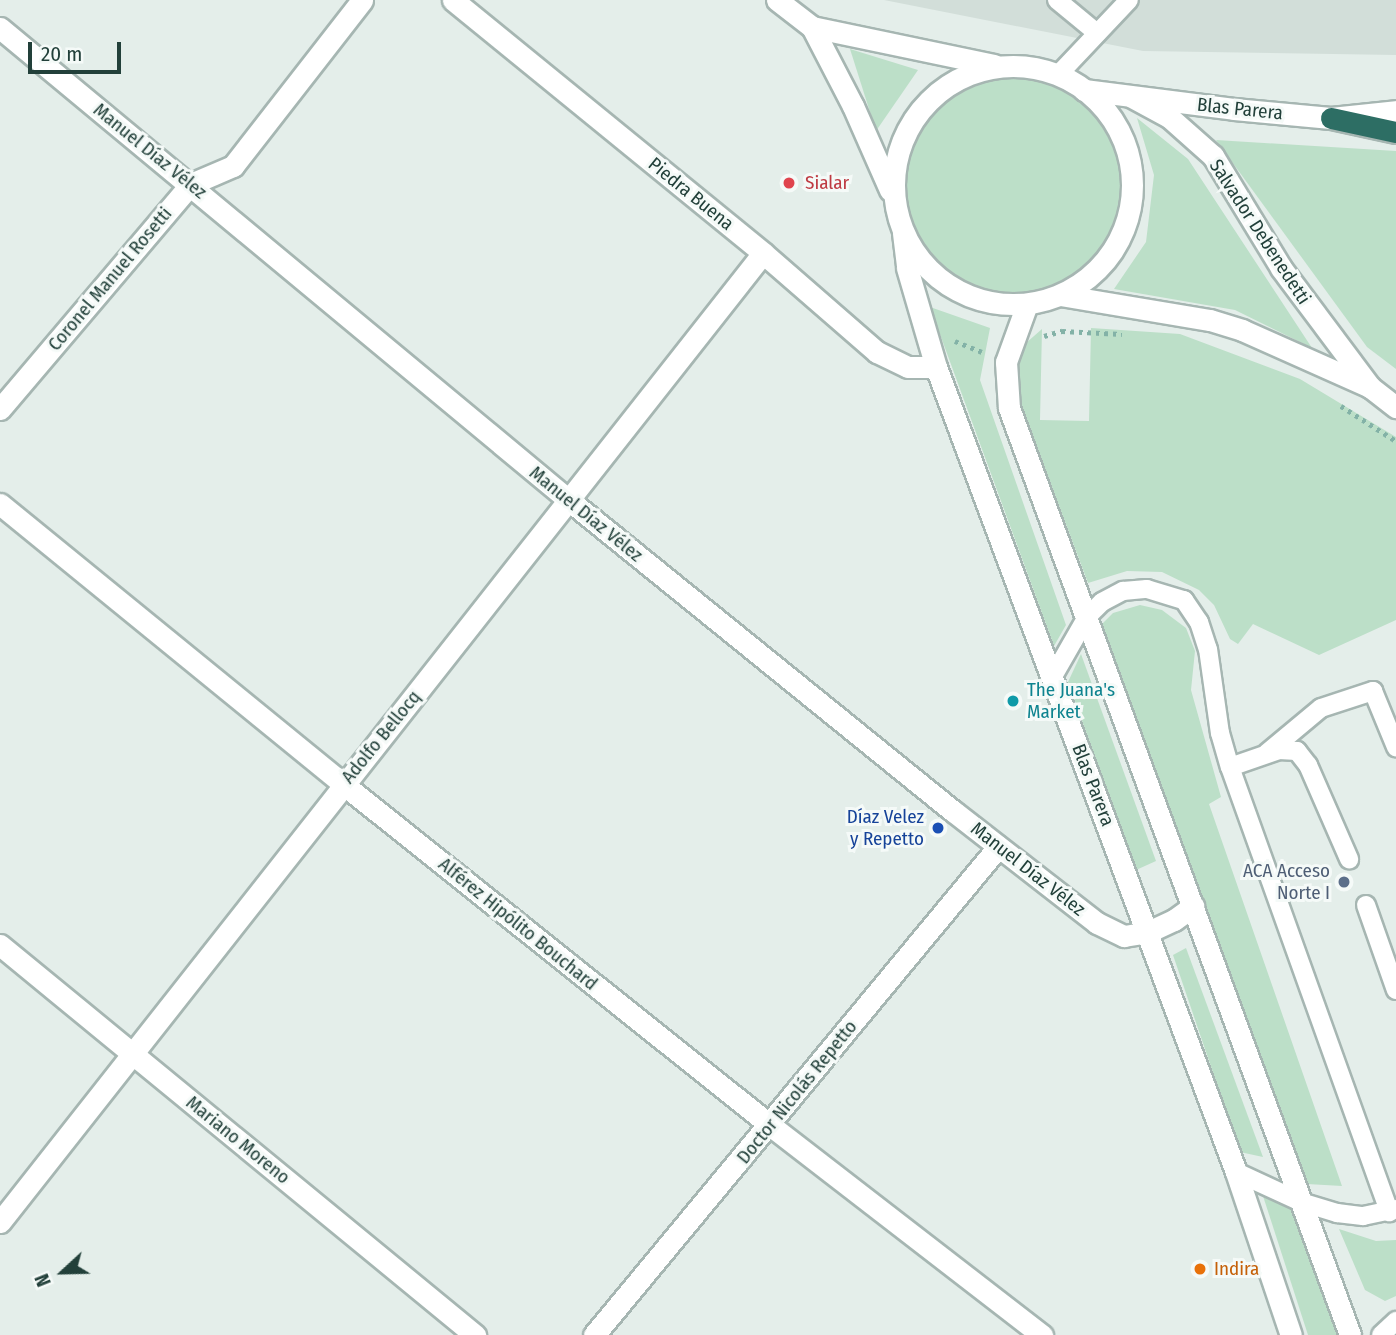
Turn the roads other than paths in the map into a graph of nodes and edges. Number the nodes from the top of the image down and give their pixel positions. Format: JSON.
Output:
{"nodes":[{"id":1,"x":362,"y":0,"type":"edge"},
{"id":2,"x":453,"y":0,"type":"edge"},
{"id":3,"x":777,"y":0,"type":"edge"},
{"id":4,"x":1057,"y":0,"type":"edge"},
{"id":5,"x":1129,"y":0,"type":"edge"},
{"id":6,"x":812,"y":27,"type":"junction"},
{"id":7,"x":0,"y":28,"type":"edge"},
{"id":8,"x":1097,"y":33,"type":"junction"},
{"id":9,"x":999,"y":66,"type":"junction"},
{"id":10,"x":1058,"y":75,"type":"junction"},
{"id":11,"x":1084,"y":90,"type":"junction"},
{"id":12,"x":1132,"y":97,"type":"junction"},
{"id":13,"x":1396,"y":111,"type":"edge"},
{"id":14,"x":1331,"y":118,"type":"junction"},
{"id":15,"x":1396,"y":132,"type":"edge"},
{"id":16,"x":191,"y":184,"type":"junction"},
{"id":17,"x":894,"y":199,"type":"junction"},
{"id":18,"x":903,"y":233,"type":"junction"},
{"id":19,"x":763,"y":253,"type":"junction"},
{"id":20,"x":1060,"y":295,"type":"junction"},
{"id":21,"x":1027,"y":304,"type":"junction"},
{"id":22,"x":936,"y":367,"type":"junction"},
{"id":23,"x":1370,"y":387,"type":"junction"},
{"id":24,"x":1396,"y":407,"type":"edge"},
{"id":25,"x":0,"y":409,"type":"edge"},
{"id":26,"x":570,"y":501,"type":"junction"},
{"id":27,"x":0,"y":504,"type":"edge"},
{"id":28,"x":1087,"y":617,"type":"junction"},
{"id":29,"x":1052,"y":678,"type":"junction"},
{"id":30,"x":1396,"y":747,"type":"edge"},
{"id":31,"x":1266,"y":753,"type":"junction"},
{"id":32,"x":1230,"y":767,"type":"junction"},
{"id":33,"x":343,"y":784,"type":"junction"},
{"id":34,"x":998,"y":847,"type":"junction"},
{"id":35,"x":1349,"y":859,"type":"dead end"},
{"id":36,"x":1366,"y":905,"type":"dead end"},
{"id":37,"x":1193,"y":906,"type":"junction"},
{"id":38,"x":1148,"y":932,"type":"junction"},
{"id":39,"x":0,"y":945,"type":"edge"},
{"id":40,"x":1396,"y":990,"type":"edge"},
{"id":41,"x":132,"y":1054,"type":"junction"},
{"id":42,"x":770,"y":1125,"type":"junction"},
{"id":43,"x":1236,"y":1172,"type":"junction"},
{"id":44,"x":1301,"y":1202,"type":"junction"},
{"id":45,"x":1392,"y":1210,"type":"edge"},
{"id":46,"x":0,"y":1222,"type":"edge"},
{"id":47,"x":1396,"y":1321,"type":"edge"},
{"id":48,"x":475,"y":1335,"type":"edge"},
{"id":49,"x":594,"y":1335,"type":"edge"},
{"id":50,"x":1042,"y":1335,"type":"edge"},
{"id":51,"x":1291,"y":1335,"type":"edge"},
{"id":52,"x":1350,"y":1335,"type":"edge"},
{"id":53,"x":1381,"y":1335,"type":"edge"}],
"edges":[{"from":1,"to":16,"type":"street","name":"Coronel Manuel Rosetti"},
{"from":2,"to":19,"type":"street","name":"Piedra Buena"},
{"from":3,"to":6,"type":"street"},
{"from":4,"to":8,"type":"lane"},
{"from":5,"to":8,"type":"lane"},
{"from":6,"to":9,"type":"street"},
{"from":6,"to":17,"type":"street"},
{"from":7,"to":16,"type":"street","name":"Manuel Díaz Vélez"},
{"from":8,"to":10,"type":"lane"},
{"from":9,"to":10,"type":"street"},
{"from":9,"to":17,"type":"street"},
{"from":10,"to":11,"type":"street"},
{"from":11,"to":12,"type":"street","name":"Blas Parera"},
{"from":11,"to":20,"type":"street"},
{"from":12,"to":14,"type":"street","name":"Blas Parera"},
{"from":12,"to":23,"type":"street","name":"Salvador Debenedetti"},
{"from":13,"to":14,"type":"street","name":"Blas Parera"},
{"from":14,"to":15,"type":"highway"},
{"from":16,"to":25,"type":"street","name":"Coronel Manuel Rosetti"},
{"from":16,"to":26,"type":"street","name":"Manuel Díaz Vélez"},
{"from":17,"to":18,"type":"street"},
{"from":18,"to":21,"type":"street"},
{"from":18,"to":22,"type":"street","name":"Blas Parera"},
{"from":19,"to":22,"type":"street","name":"Piedra Buena"},
{"from":19,"to":26,"type":"street","name":"Adolfo Bellocq"},
{"from":20,"to":21,"type":"street"},
{"from":20,"to":23,"type":"street","name":"Salvador Debenedetti"},
{"from":21,"to":28,"type":"street"},
{"from":22,"to":29,"type":"street","name":"Blas Parera"},
{"from":23,"to":24,"type":"street","name":"Salvador Debenedetti"},
{"from":26,"to":33,"type":"street","name":"Adolfo Bellocq"},
{"from":26,"to":34,"type":"street","name":"Manuel Díaz Vélez"},
{"from":27,"to":33,"type":"street","name":"Alférez Hipólito Bouchard"},
{"from":28,"to":29,"type":"lane"},
{"from":28,"to":32,"type":"lane"},
{"from":28,"to":37,"type":"street"},
{"from":29,"to":38,"type":"street","name":"Blas Parera"},
{"from":30,"to":31,"type":"lane"},
{"from":31,"to":32,"type":"lane"},
{"from":31,"to":35,"type":"lane"},
{"from":32,"to":45,"type":"lane"},
{"from":33,"to":41,"type":"street","name":"Adolfo Bellocq"},
{"from":33,"to":42,"type":"street","name":"Alférez Hipólito Bouchard"},
{"from":34,"to":38,"type":"street","name":"Manuel Díaz Vélez"},
{"from":34,"to":42,"type":"street","name":"Doctor Nicolás Repetto"},
{"from":36,"to":40,"type":"lane"},
{"from":37,"to":38,"type":"street","name":"Manuel Díaz Vélez"},
{"from":37,"to":44,"type":"street"},
{"from":38,"to":43,"type":"street","name":"Blas Parera"},
{"from":39,"to":41,"type":"street","name":"Mariano Moreno"},
{"from":41,"to":46,"type":"street","name":"Adolfo Bellocq"},
{"from":41,"to":48,"type":"street","name":"Mariano Moreno"},
{"from":42,"to":49,"type":"street","name":"Doctor Nicolás Repetto"},
{"from":42,"to":50,"type":"street","name":"Alférez Hipólito Bouchard"},
{"from":43,"to":44,"type":"lane"},
{"from":43,"to":51,"type":"street","name":"Blas Parera"},
{"from":44,"to":45,"type":"lane"},
{"from":44,"to":52,"type":"street"},
{"from":47,"to":53,"type":"lane"}]}
